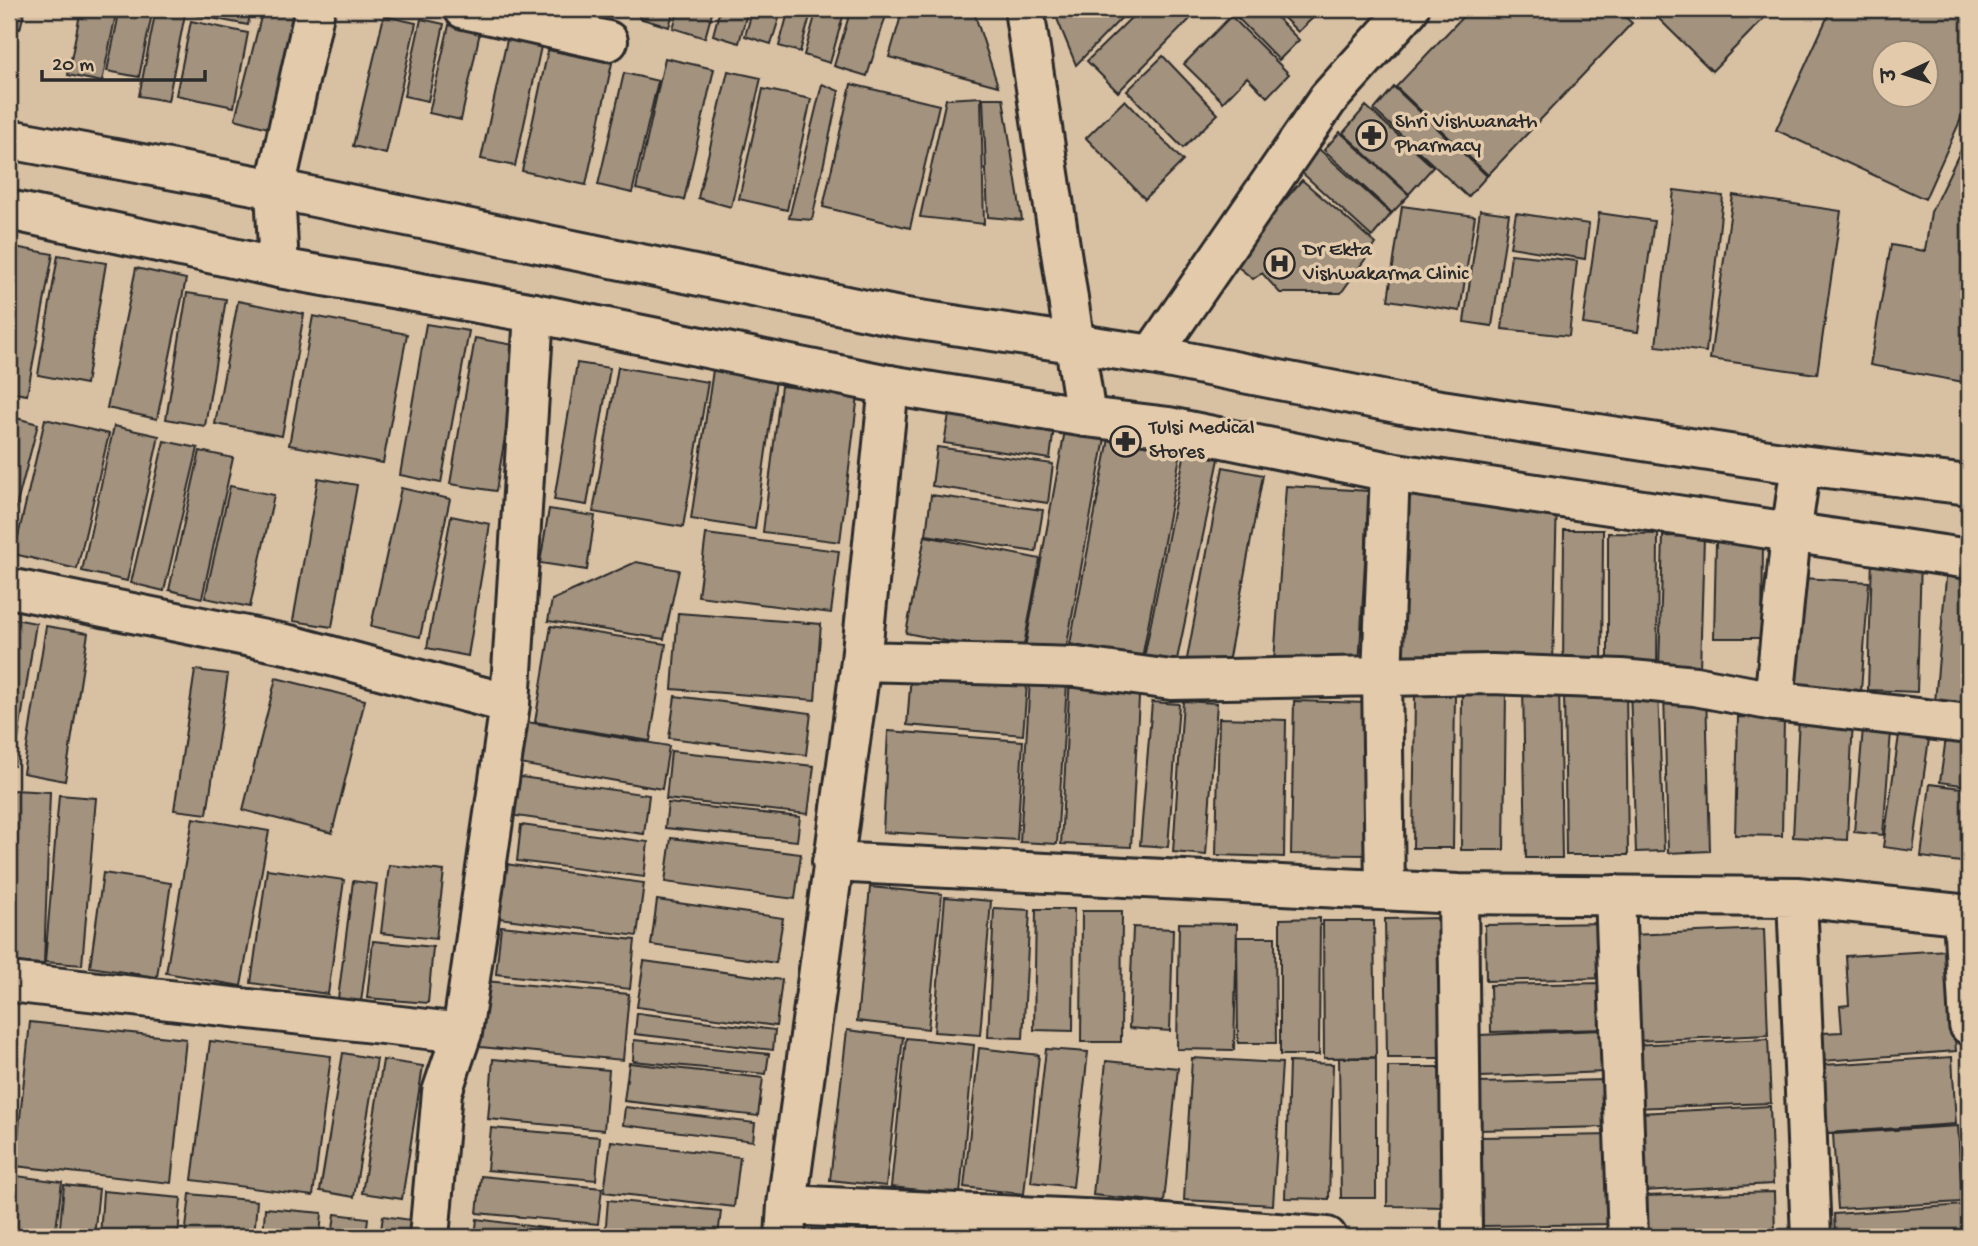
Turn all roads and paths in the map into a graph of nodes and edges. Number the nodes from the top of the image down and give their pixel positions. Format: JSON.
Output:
{"nodes":[{"id":1,"x":315,"y":9,"type":"edge"},
{"id":2,"x":464,"y":9,"type":"edge"},
{"id":3,"x":1024,"y":9,"type":"edge"},
{"id":4,"x":1409,"y":9,"type":"edge"},
{"id":5,"x":608,"y":41,"type":"dead end"},
{"id":6,"x":9,"y":139,"type":"edge"},
{"id":7,"x":275,"y":189,"type":"junction"},
{"id":8,"x":9,"y":210,"type":"edge"},
{"id":9,"x":279,"y":268,"type":"junction"},
{"id":10,"x":534,"y":313,"type":"junction"},
{"id":11,"x":1074,"y":342,"type":"junction"},
{"id":12,"x":1152,"y":355,"type":"junction"},
{"id":13,"x":889,"y":385,"type":"junction"},
{"id":14,"x":1086,"y":416,"type":"junction"},
{"id":15,"x":1801,"y":465,"type":"junction"},
{"id":16,"x":1390,"y":472,"type":"junction"},
{"id":17,"x":1969,"y":485,"type":"edge"},
{"id":18,"x":1791,"y":534,"type":"junction"},
{"id":19,"x":1969,"y":559,"type":"edge"},
{"id":20,"x":9,"y":588,"type":"edge"},
{"id":21,"x":861,"y":661,"type":"junction"},
{"id":22,"x":1382,"y":676,"type":"junction"},
{"id":23,"x":1774,"y":701,"type":"junction"},
{"id":24,"x":510,"y":704,"type":"junction"},
{"id":25,"x":1969,"y":724,"type":"edge"},
{"id":26,"x":832,"y":862,"type":"junction"},
{"id":27,"x":1385,"y":890,"type":"junction"},
{"id":28,"x":1458,"y":894,"type":"junction"},
{"id":29,"x":1615,"y":895,"type":"junction"},
{"id":30,"x":1797,"y":897,"type":"junction"},
{"id":31,"x":1966,"y":915,"type":"edge"},
{"id":32,"x":9,"y":982,"type":"edge"},
{"id":33,"x":1969,"y":1025,"type":"edge"},
{"id":34,"x":462,"y":1033,"type":"junction"},
{"id":35,"x":786,"y":1221,"type":"edge"},
{"id":36,"x":1126,"y":1229,"type":"edge"},
{"id":37,"x":429,"y":1237,"type":"edge"},
{"id":38,"x":1326,"y":1237,"type":"edge"},
{"id":39,"x":1462,"y":1237,"type":"edge"},
{"id":40,"x":1628,"y":1237,"type":"edge"},
{"id":41,"x":1811,"y":1237,"type":"edge"}],
"edges":[{"from":1,"to":7,"type":"street"},
{"from":2,"to":5,"type":"street"},
{"from":3,"to":11,"type":"street"},
{"from":4,"to":12,"type":"street"},
{"from":6,"to":7,"type":"street"},
{"from":7,"to":9,"type":"street"},
{"from":7,"to":11,"type":"street"},
{"from":8,"to":9,"type":"street"},
{"from":9,"to":10,"type":"street"},
{"from":10,"to":13,"type":"street"},
{"from":10,"to":24,"type":"street"},
{"from":11,"to":12,"type":"street"},
{"from":11,"to":14,"type":"street"},
{"from":12,"to":15,"type":"street"},
{"from":13,"to":14,"type":"street"},
{"from":13,"to":21,"type":"street"},
{"from":14,"to":16,"type":"street"},
{"from":15,"to":17,"type":"street"},
{"from":15,"to":18,"type":"street"},
{"from":16,"to":18,"type":"street"},
{"from":16,"to":22,"type":"street"},
{"from":18,"to":19,"type":"street"},
{"from":18,"to":23,"type":"street"},
{"from":20,"to":24,"type":"street"},
{"from":21,"to":22,"type":"street"},
{"from":21,"to":26,"type":"street"},
{"from":22,"to":23,"type":"street"},
{"from":22,"to":27,"type":"street"},
{"from":23,"to":25,"type":"street"},
{"from":24,"to":34,"type":"street"},
{"from":26,"to":27,"type":"street"},
{"from":26,"to":35,"type":"street"},
{"from":27,"to":28,"type":"street"},
{"from":28,"to":29,"type":"street"},
{"from":28,"to":39,"type":"street"},
{"from":29,"to":30,"type":"street"},
{"from":29,"to":40,"type":"street"},
{"from":30,"to":31,"type":"street"},
{"from":30,"to":41,"type":"street"},
{"from":31,"to":33,"type":"street"},
{"from":32,"to":34,"type":"street"},
{"from":34,"to":37,"type":"street"},
{"from":35,"to":36,"type":"street"},
{"from":36,"to":38,"type":"street"}]}
